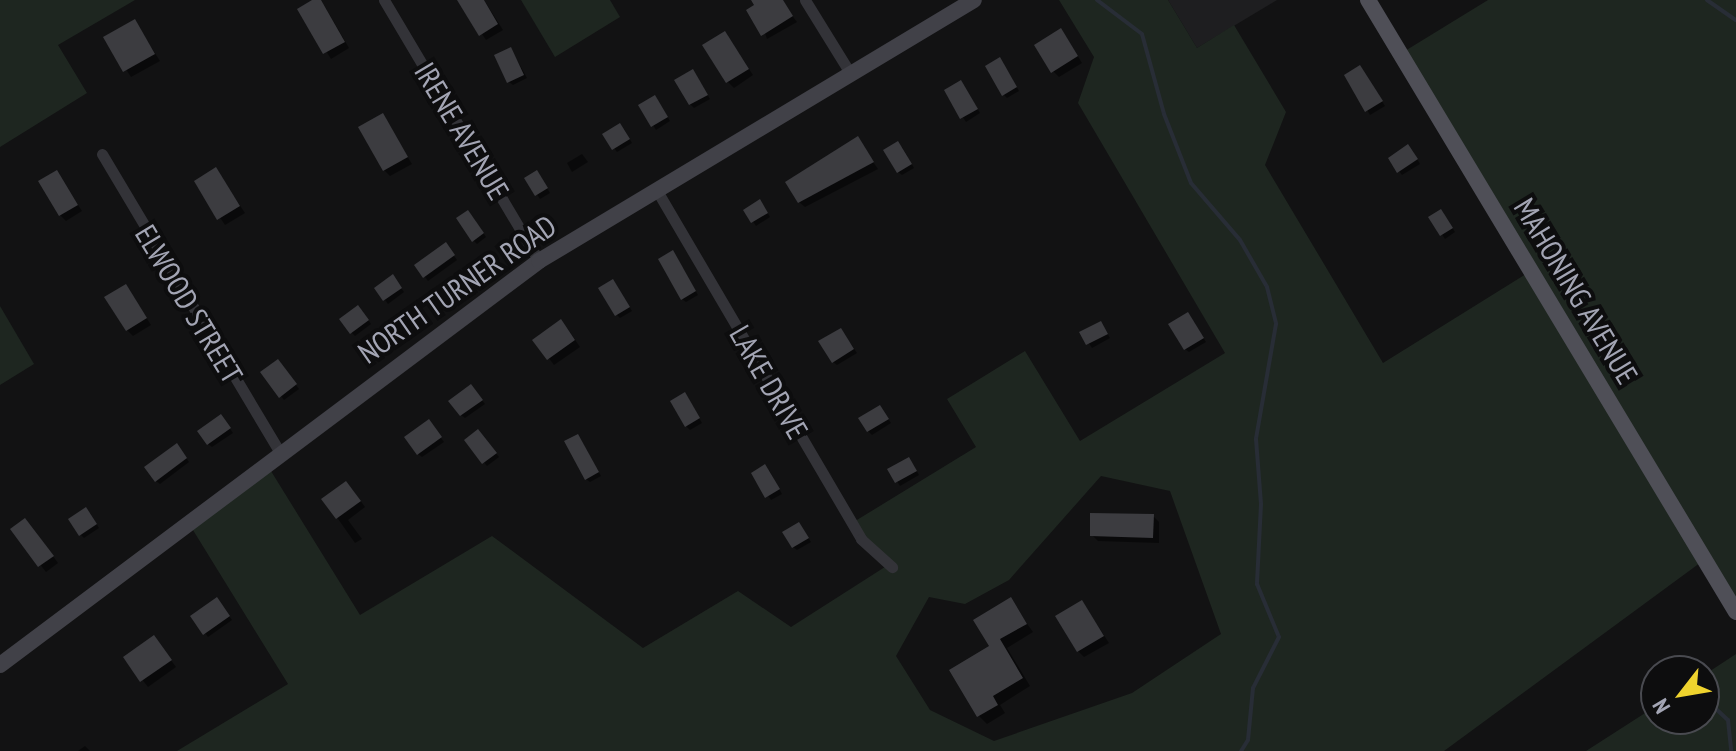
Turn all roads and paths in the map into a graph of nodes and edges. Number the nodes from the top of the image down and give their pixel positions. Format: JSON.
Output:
{"nodes":[{"id":1,"x":384,"y":0,"type":"edge"},
{"id":2,"x":805,"y":0,"type":"edge"},
{"id":3,"x":974,"y":0,"type":"edge"},
{"id":4,"x":1368,"y":0,"type":"edge"},
{"id":5,"x":850,"y":73,"type":"junction"},
{"id":6,"x":102,"y":154,"type":"dead end"},
{"id":7,"x":656,"y":189,"type":"junction"},
{"id":8,"x":539,"y":261,"type":"junction"},
{"id":9,"x":280,"y":453,"type":"junction"},
{"id":10,"x":892,"y":567,"type":"dead end"},
{"id":11,"x":1736,"y":612,"type":"edge"},
{"id":12,"x":0,"y":665,"type":"edge"}],
"edges":[{"from":1,"to":8,"type":"street","name":"IRENE AVENUE"},
{"from":2,"to":5,"type":"street"},
{"from":3,"to":5,"type":"street","name":"NORTH TURNER ROAD"},
{"from":4,"to":11,"type":"main road","name":"MAHONING AVENUE"},
{"from":5,"to":7,"type":"street","name":"NORTH TURNER ROAD"},
{"from":6,"to":9,"type":"street","name":"ELWOOD STREET"},
{"from":7,"to":8,"type":"street","name":"NORTH TURNER ROAD"},
{"from":7,"to":10,"type":"street","name":"LAKE DRIVE"},
{"from":8,"to":9,"type":"street","name":"NORTH TURNER ROAD"},
{"from":9,"to":12,"type":"street","name":"NORTH TURNER ROAD"}]}
